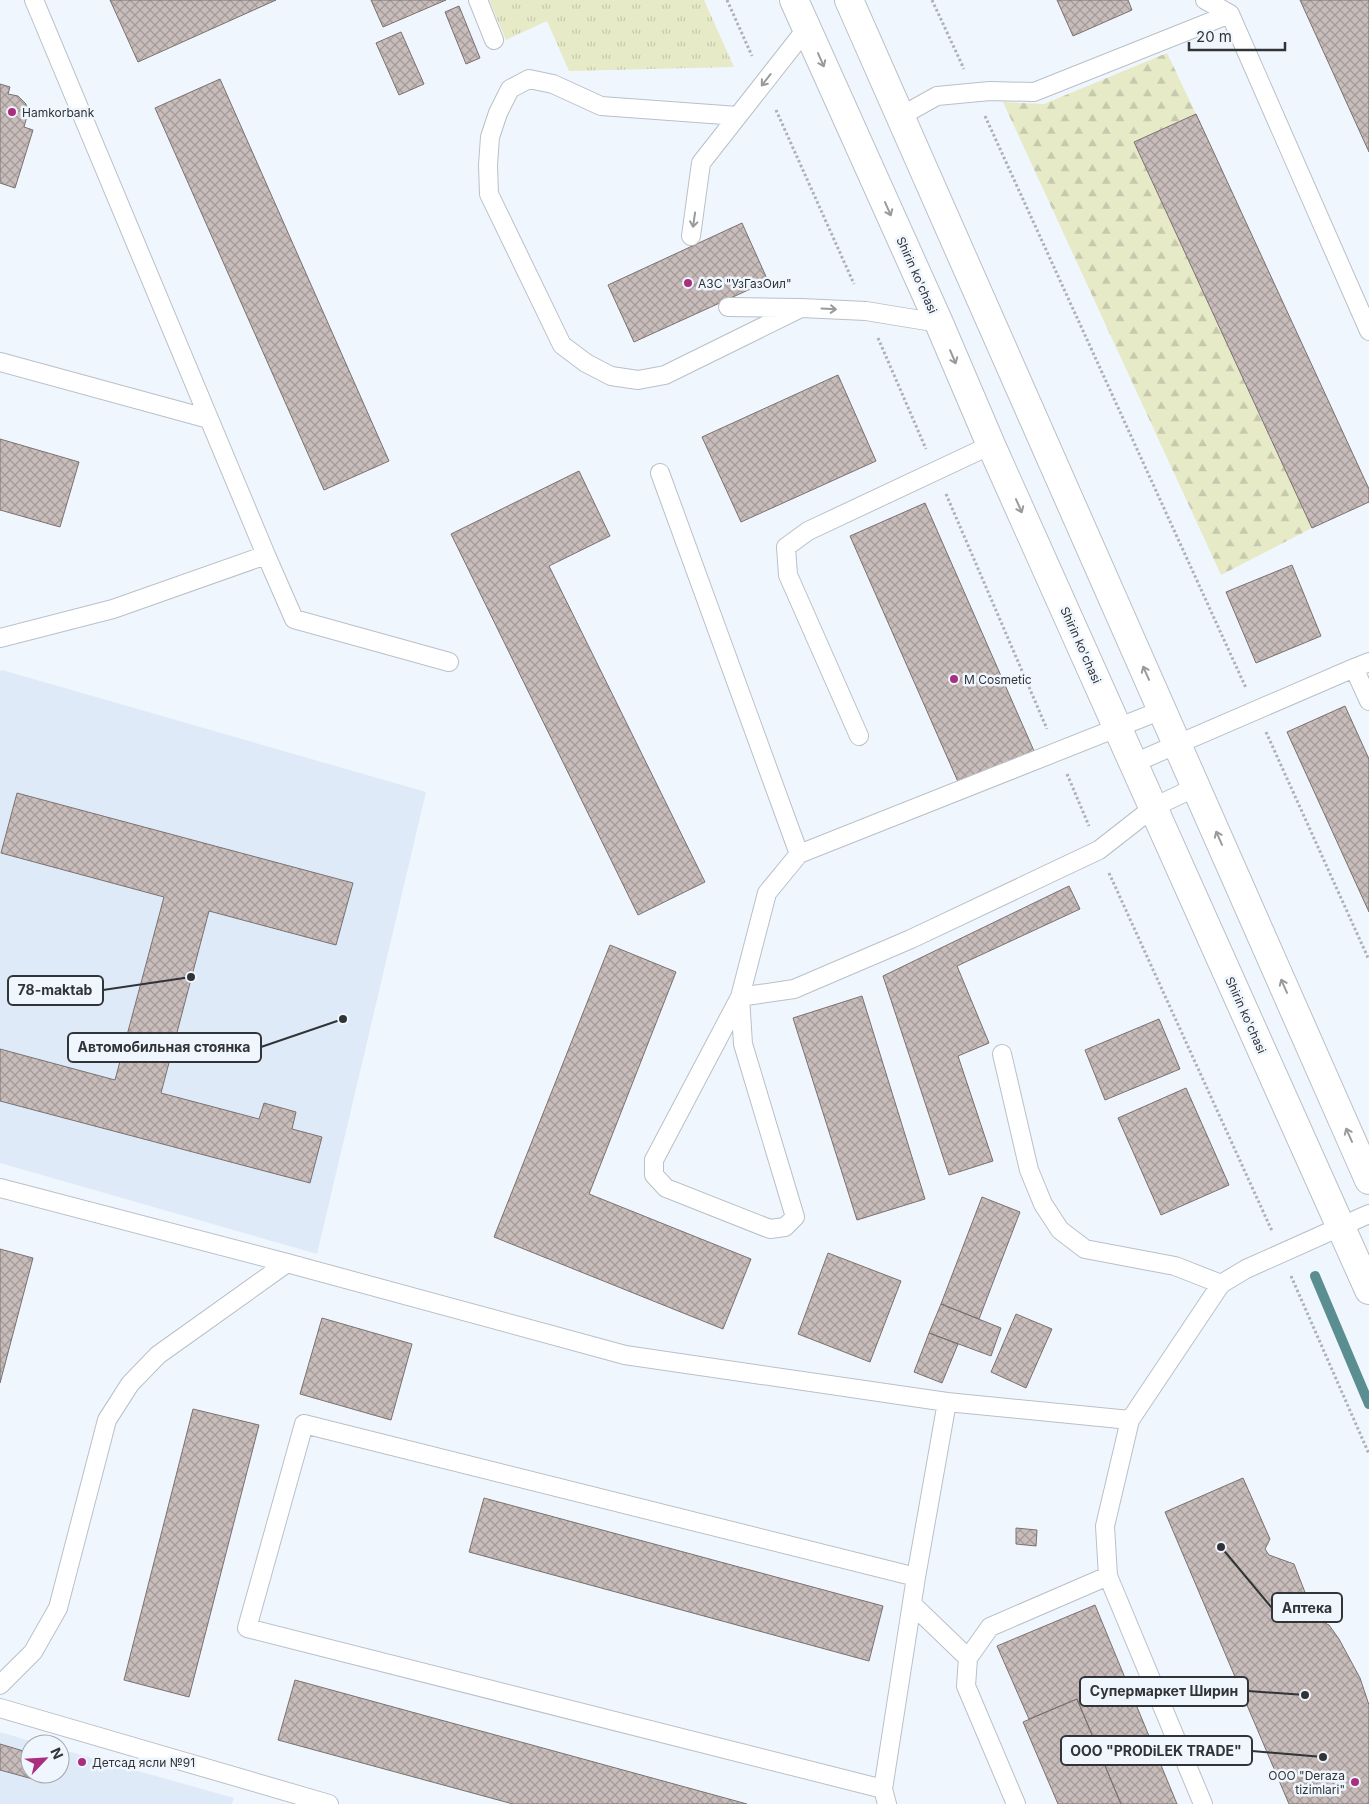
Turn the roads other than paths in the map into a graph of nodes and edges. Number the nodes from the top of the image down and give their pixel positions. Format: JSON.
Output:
{"nodes":[{"id":1,"x":34,"y":0,"type":"edge"},
{"id":2,"x":478,"y":0,"type":"edge"},
{"id":3,"x":794,"y":0,"type":"edge"},
{"id":4,"x":849,"y":0,"type":"edge"},
{"id":5,"x":1205,"y":0,"type":"edge"},
{"id":6,"x":1230,"y":14,"type":"junction"},
{"id":7,"x":807,"y":28,"type":"junction"},
{"id":8,"x":494,"y":40,"type":"dead end"},
{"id":9,"x":738,"y":116,"type":"junction"},
{"id":10,"x":900,"y":116,"type":"junction"},
{"id":11,"x":691,"y":236,"type":"dead end"},
{"id":12,"x":728,"y":308,"type":"dead end"},
{"id":13,"x":801,"y":308,"type":"junction"},
{"id":14,"x":939,"y":323,"type":"junction"},
{"id":15,"x":1369,"y":330,"type":"edge"},
{"id":16,"x":0,"y":362,"type":"edge"},
{"id":17,"x":209,"y":419,"type":"junction"},
{"id":18,"x":991,"y":446,"type":"junction"},
{"id":19,"x":660,"y":473,"type":"dead end"},
{"id":20,"x":266,"y":555,"type":"junction"},
{"id":21,"x":0,"y":638,"type":"edge"},
{"id":22,"x":449,"y":662,"type":"dead end"},
{"id":23,"x":1362,"y":665,"type":"edge"},
{"id":24,"x":1369,"y":701,"type":"edge"},
{"id":25,"x":1162,"y":710,"type":"junction"},
{"id":26,"x":1118,"y":728,"type":"junction"},
{"id":27,"x":859,"y":736,"type":"dead end"},
{"id":28,"x":1178,"y":744,"type":"junction"},
{"id":29,"x":1134,"y":763,"type":"junction"},
{"id":30,"x":1196,"y":787,"type":"junction"},
{"id":31,"x":1154,"y":807,"type":"junction"},
{"id":32,"x":799,"y":854,"type":"junction"},
{"id":33,"x":740,"y":997,"type":"junction"},
{"id":34,"x":1002,"y":1054,"type":"dead end"},
{"id":35,"x":1369,"y":1180,"type":"edge"},
{"id":36,"x":0,"y":1188,"type":"edge"},
{"id":37,"x":1369,"y":1214,"type":"edge"},
{"id":38,"x":1340,"y":1226,"type":"junction"},
{"id":39,"x":287,"y":1263,"type":"junction"},
{"id":40,"x":1222,"y":1284,"type":"junction"},
{"id":41,"x":1369,"y":1290,"type":"edge"},
{"id":42,"x":947,"y":1402,"type":"junction"},
{"id":43,"x":1130,"y":1420,"type":"junction"},
{"id":44,"x":1108,"y":1576,"type":"junction"},
{"id":45,"x":916,"y":1577,"type":"junction"},
{"id":46,"x":912,"y":1604,"type":"junction"},
{"id":47,"x":968,"y":1658,"type":"junction"},
{"id":48,"x":0,"y":1685,"type":"edge"},
{"id":49,"x":0,"y":1708,"type":"edge"},
{"id":50,"x":885,"y":1797,"type":"edge"},
{"id":51,"x":329,"y":1804,"type":"edge"},
{"id":52,"x":1016,"y":1804,"type":"edge"},
{"id":53,"x":1203,"y":1804,"type":"edge"}],
"edges":[{"from":1,"to":17,"type":"lane"},
{"from":2,"to":8,"type":"lane"},
{"from":3,"to":7,"type":"main road","name":"Shirin ko'chasi"},
{"from":4,"to":10,"type":"main road"},
{"from":5,"to":6,"type":"lane"},
{"from":6,"to":10,"type":"lane"},
{"from":6,"to":15,"type":"lane"},
{"from":7,"to":9,"type":"lane","one_way":true},
{"from":7,"to":14,"type":"main road","name":"Shirin ko'chasi","one_way":true},
{"from":9,"to":11,"type":"lane","one_way":true},
{"from":9,"to":13,"type":"lane"},
{"from":25,"to":10,"type":"main road","one_way":true},
{"from":12,"to":13,"type":"lane"},
{"from":13,"to":14,"type":"lane","one_way":true},
{"from":14,"to":18,"type":"main road","name":"Shirin ko'chasi","one_way":true},
{"from":16,"to":17,"type":"lane"},
{"from":17,"to":20,"type":"lane"},
{"from":18,"to":26,"type":"main road","name":"Shirin ko'chasi","one_way":true},
{"from":18,"to":27,"type":"lane"},
{"from":19,"to":32,"type":"lane"},
{"from":20,"to":21,"type":"lane"},
{"from":20,"to":22,"type":"lane"},
{"from":23,"to":24,"type":"lane"},
{"from":23,"to":28,"type":"lane"},
{"from":25,"to":26,"type":"lane"},
{"from":25,"to":28,"type":"main road"},
{"from":26,"to":29,"type":"main road","name":"Shirin ko'chasi"},
{"from":26,"to":32,"type":"lane"},
{"from":28,"to":29,"type":"lane"},
{"from":28,"to":30,"type":"main road"},
{"from":29,"to":31,"type":"main road","name":"Shirin ko'chasi"},
{"from":30,"to":31,"type":"lane"},
{"from":35,"to":30,"type":"main road","one_way":true},
{"from":31,"to":33,"type":"lane"},
{"from":31,"to":38,"type":"main road","name":"Shirin ko'chasi"},
{"from":32,"to":33,"type":"lane"},
{"from":33,"to":33,"type":"lane"},
{"from":34,"to":40,"type":"lane"},
{"from":36,"to":39,"type":"lane"},
{"from":37,"to":38,"type":"lane"},
{"from":38,"to":40,"type":"lane"},
{"from":38,"to":41,"type":"main road","name":"Shirin ko'chasi"},
{"from":39,"to":42,"type":"lane"},
{"from":39,"to":48,"type":"lane"},
{"from":40,"to":43,"type":"lane"},
{"from":42,"to":43,"type":"lane"},
{"from":42,"to":45,"type":"lane"},
{"from":43,"to":44,"type":"lane"},
{"from":44,"to":47,"type":"lane"},
{"from":44,"to":53,"type":"lane"},
{"from":45,"to":46,"type":"lane"},
{"from":45,"to":50,"type":"lane"},
{"from":46,"to":47,"type":"lane"},
{"from":46,"to":50,"type":"lane"},
{"from":47,"to":52,"type":"lane"},
{"from":49,"to":51,"type":"lane"}]}
